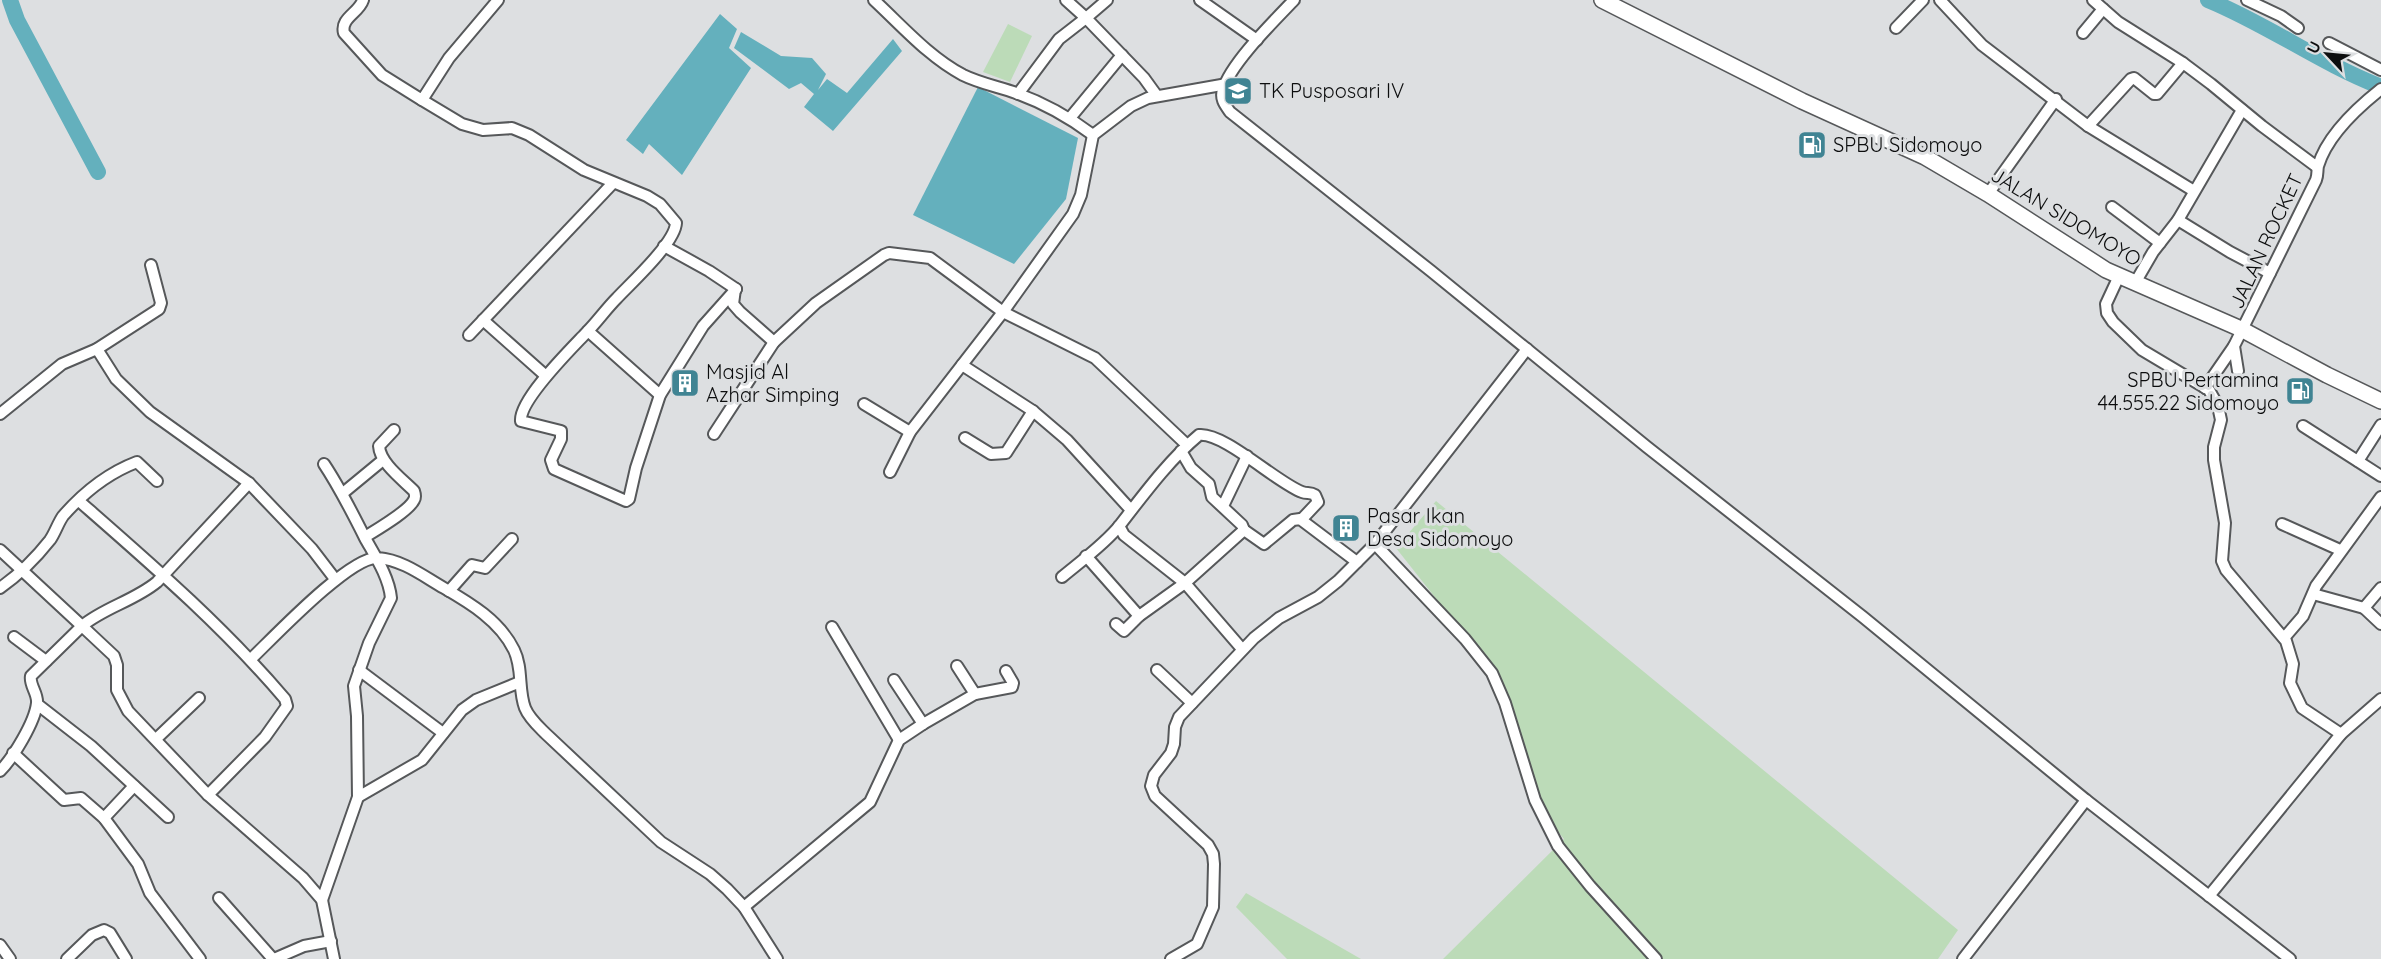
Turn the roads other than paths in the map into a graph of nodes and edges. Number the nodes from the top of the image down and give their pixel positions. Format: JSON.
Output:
{"nodes":[{"id":1,"x":363,"y":0,"type":"edge"},
{"id":2,"x":498,"y":0,"type":"edge"},
{"id":3,"x":874,"y":0,"type":"edge"},
{"id":4,"x":1066,"y":0,"type":"edge"},
{"id":5,"x":1107,"y":0,"type":"edge"},
{"id":6,"x":1293,"y":0,"type":"edge"},
{"id":7,"x":1602,"y":0,"type":"edge"},
{"id":8,"x":1923,"y":0,"type":"edge"},
{"id":9,"x":1940,"y":0,"type":"edge"},
{"id":10,"x":2093,"y":0,"type":"edge"},
{"id":11,"x":2247,"y":0,"type":"edge"},
{"id":12,"x":1207,"y":2,"type":"edge"},
{"id":13,"x":2103,"y":9,"type":"junction"},
{"id":14,"x":1086,"y":18,"type":"junction"},
{"id":15,"x":1896,"y":28,"type":"dead end"},
{"id":16,"x":2298,"y":28,"type":"dead end"},
{"id":17,"x":2083,"y":33,"type":"dead end"},
{"id":18,"x":1257,"y":40,"type":"junction"},
{"id":19,"x":2329,"y":43,"type":"dead end"},
{"id":20,"x":1122,"y":55,"type":"junction"},
{"id":21,"x":2184,"y":63,"type":"junction"},
{"id":22,"x":2381,"y":70,"type":"edge"},
{"id":23,"x":1227,"y":84,"type":"junction"},
{"id":24,"x":2381,"y":89,"type":"edge"},
{"id":25,"x":1018,"y":94,"type":"junction"},
{"id":26,"x":1157,"y":96,"type":"junction"},
{"id":27,"x":2056,"y":99,"type":"junction"},
{"id":28,"x":422,"y":100,"type":"junction"},
{"id":29,"x":2242,"y":110,"type":"junction"},
{"id":30,"x":1070,"y":118,"type":"junction"},
{"id":31,"x":2088,"y":126,"type":"junction"},
{"id":32,"x":1093,"y":135,"type":"junction"},
{"id":33,"x":2318,"y":167,"type":"junction"},
{"id":34,"x":613,"y":183,"type":"junction"},
{"id":35,"x":2194,"y":191,"type":"junction"},
{"id":36,"x":1988,"y":194,"type":"junction"},
{"id":37,"x":2112,"y":207,"type":"dead end"},
{"id":38,"x":2178,"y":220,"type":"junction"},
{"id":39,"x":2160,"y":243,"type":"junction"},
{"id":40,"x":664,"y":246,"type":"junction"},
{"id":41,"x":151,"y":265,"type":"dead end"},
{"id":42,"x":2270,"y":273,"type":"junction"},
{"id":43,"x":2119,"y":276,"type":"junction"},
{"id":44,"x":2135,"y":284,"type":"junction"},
{"id":45,"x":736,"y":289,"type":"junction"},
{"id":46,"x":1003,"y":312,"type":"junction"},
{"id":47,"x":483,"y":320,"type":"junction"},
{"id":48,"x":2243,"y":330,"type":"junction"},
{"id":49,"x":588,"y":331,"type":"junction"},
{"id":50,"x":469,"y":335,"type":"dead end"},
{"id":51,"x":774,"y":342,"type":"junction"},
{"id":52,"x":2234,"y":346,"type":"junction"},
{"id":53,"x":97,"y":349,"type":"junction"},
{"id":54,"x":1527,"y":349,"type":"junction"},
{"id":55,"x":962,"y":364,"type":"junction"},
{"id":56,"x":2238,"y":371,"type":"dead end"},
{"id":57,"x":546,"y":376,"type":"junction"},
{"id":58,"x":2205,"y":388,"type":"junction"},
{"id":59,"x":660,"y":395,"type":"junction"},
{"id":60,"x":2380,"y":398,"type":"edge"},
{"id":61,"x":864,"y":404,"type":"dead end"},
{"id":62,"x":1033,"y":411,"type":"junction"},
{"id":63,"x":0,"y":414,"type":"edge"},
{"id":64,"x":2381,"y":424,"type":"edge"},
{"id":65,"x":2303,"y":426,"type":"dead end"},
{"id":66,"x":394,"y":430,"type":"dead end"},
{"id":67,"x":910,"y":432,"type":"junction"},
{"id":68,"x":714,"y":434,"type":"dead end"},
{"id":69,"x":965,"y":438,"type":"dead end"},
{"id":70,"x":1184,"y":448,"type":"junction"},
{"id":71,"x":1247,"y":456,"type":"junction"},
{"id":72,"x":383,"y":460,"type":"junction"},
{"id":73,"x":2358,"y":461,"type":"junction"},
{"id":74,"x":324,"y":464,"type":"dead end"},
{"id":75,"x":890,"y":472,"type":"dead end"},
{"id":76,"x":2381,"y":476,"type":"edge"},
{"id":77,"x":157,"y":481,"type":"dead end"},
{"id":78,"x":249,"y":483,"type":"junction"},
{"id":79,"x":343,"y":493,"type":"junction"},
{"id":80,"x":2381,"y":497,"type":"edge"},
{"id":81,"x":79,"y":501,"type":"junction"},
{"id":82,"x":1222,"y":506,"type":"junction"},
{"id":83,"x":1131,"y":510,"type":"junction"},
{"id":84,"x":1302,"y":519,"type":"junction"},
{"id":85,"x":2282,"y":524,"type":"dead end"},
{"id":86,"x":1119,"y":526,"type":"junction"},
{"id":87,"x":1244,"y":530,"type":"junction"},
{"id":88,"x":365,"y":537,"type":"junction"},
{"id":89,"x":512,"y":539,"type":"dead end"},
{"id":90,"x":1375,"y":544,"type":"junction"},
{"id":91,"x":0,"y":550,"type":"edge"},
{"id":92,"x":2340,"y":550,"type":"junction"},
{"id":93,"x":1086,"y":556,"type":"junction"},
{"id":94,"x":370,"y":560,"type":"junction"},
{"id":95,"x":1357,"y":562,"type":"junction"},
{"id":96,"x":22,"y":572,"type":"junction"},
{"id":97,"x":164,"y":575,"type":"junction"},
{"id":98,"x":1062,"y":577,"type":"dead end"},
{"id":99,"x":335,"y":579,"type":"junction"},
{"id":100,"x":1185,"y":583,"type":"junction"},
{"id":101,"x":0,"y":588,"type":"edge"},
{"id":102,"x":2381,"y":588,"type":"edge"},
{"id":103,"x":450,"y":591,"type":"junction"},
{"id":104,"x":2313,"y":594,"type":"junction"},
{"id":105,"x":2364,"y":608,"type":"junction"},
{"id":106,"x":1139,"y":616,"type":"junction"},
{"id":107,"x":1116,"y":624,"type":"dead end"},
{"id":108,"x":2381,"y":624,"type":"edge"},
{"id":109,"x":82,"y":626,"type":"junction"},
{"id":110,"x":832,"y":627,"type":"dead end"},
{"id":111,"x":14,"y":637,"type":"dead end"},
{"id":112,"x":2284,"y":638,"type":"junction"},
{"id":113,"x":1242,"y":649,"type":"junction"},
{"id":114,"x":251,"y":659,"type":"junction"},
{"id":115,"x":46,"y":661,"type":"junction"},
{"id":116,"x":957,"y":666,"type":"dead end"},
{"id":117,"x":359,"y":670,"type":"junction"},
{"id":118,"x":1157,"y":670,"type":"dead end"},
{"id":119,"x":1006,"y":671,"type":"dead end"},
{"id":120,"x":894,"y":680,"type":"dead end"},
{"id":121,"x":520,"y":682,"type":"junction"},
{"id":122,"x":975,"y":694,"type":"junction"},
{"id":123,"x":199,"y":698,"type":"dead end"},
{"id":124,"x":2381,"y":699,"type":"edge"},
{"id":125,"x":1192,"y":703,"type":"junction"},
{"id":126,"x":37,"y":704,"type":"junction"},
{"id":127,"x":923,"y":724,"type":"junction"},
{"id":128,"x":443,"y":733,"type":"junction"},
{"id":129,"x":2341,"y":734,"type":"junction"},
{"id":130,"x":156,"y":739,"type":"junction"},
{"id":131,"x":899,"y":740,"type":"junction"},
{"id":132,"x":13,"y":753,"type":"junction"},
{"id":133,"x":0,"y":771,"type":"edge"},
{"id":134,"x":134,"y":786,"type":"junction"},
{"id":135,"x":208,"y":795,"type":"junction"},
{"id":136,"x":358,"y":797,"type":"junction"},
{"id":137,"x":2086,"y":801,"type":"junction"},
{"id":138,"x":168,"y":817,"type":"dead end"},
{"id":139,"x":104,"y":818,"type":"junction"},
{"id":140,"x":2208,"y":896,"type":"junction"},
{"id":141,"x":219,"y":898,"type":"dead end"},
{"id":142,"x":322,"y":900,"type":"junction"},
{"id":143,"x":744,"y":907,"type":"junction"},
{"id":144,"x":331,"y":942,"type":"junction"},
{"id":145,"x":0,"y":945,"type":"edge"},
{"id":146,"x":1172,"y":958,"type":"edge"},
{"id":147,"x":10,"y":959,"type":"edge"},
{"id":148,"x":67,"y":959,"type":"edge"},
{"id":149,"x":126,"y":959,"type":"edge"},
{"id":150,"x":200,"y":959,"type":"edge"},
{"id":151,"x":273,"y":959,"type":"edge"},
{"id":152,"x":334,"y":959,"type":"edge"},
{"id":153,"x":777,"y":959,"type":"edge"},
{"id":154,"x":1656,"y":959,"type":"edge"},
{"id":155,"x":1963,"y":959,"type":"edge"},
{"id":156,"x":2290,"y":959,"type":"edge"}],
"edges":[{"from":1,"to":28,"type":"street"},
{"from":2,"to":28,"type":"street"},
{"from":3,"to":25,"type":"street"},
{"from":4,"to":14,"type":"street"},
{"from":5,"to":14,"type":"street"},
{"from":6,"to":18,"type":"street"},
{"from":7,"to":36,"type":"main road","name":"JALAN SIDOMOYO"},
{"from":8,"to":15,"type":"street"},
{"from":9,"to":27,"type":"street"},
{"from":10,"to":13,"type":"street"},
{"from":11,"to":16,"type":"street"},
{"from":12,"to":18,"type":"street"},
{"from":13,"to":17,"type":"street"},
{"from":13,"to":21,"type":"street"},
{"from":14,"to":20,"type":"street"},
{"from":14,"to":25,"type":"street"},
{"from":18,"to":23,"type":"street"},
{"from":19,"to":22,"type":"street"},
{"from":20,"to":26,"type":"street"},
{"from":20,"to":30,"type":"street"},
{"from":21,"to":29,"type":"street"},
{"from":21,"to":31,"type":"street"},
{"from":23,"to":26,"type":"street"},
{"from":23,"to":54,"type":"street"},
{"from":24,"to":33,"type":"street","name":"JALAN ROCKET"},
{"from":25,"to":30,"type":"street"},
{"from":26,"to":32,"type":"street"},
{"from":27,"to":31,"type":"street"},
{"from":27,"to":36,"type":"street"},
{"from":28,"to":34,"type":"street"},
{"from":29,"to":33,"type":"street"},
{"from":29,"to":35,"type":"street"},
{"from":30,"to":32,"type":"street"},
{"from":31,"to":35,"type":"street"},
{"from":32,"to":46,"type":"street"},
{"from":33,"to":42,"type":"street","name":"JALAN ROCKET"},
{"from":34,"to":40,"type":"street"},
{"from":34,"to":47,"type":"street"},
{"from":35,"to":38,"type":"street"},
{"from":36,"to":43,"type":"main road","name":"JALAN SIDOMOYO"},
{"from":37,"to":39,"type":"street"},
{"from":38,"to":39,"type":"street"},
{"from":38,"to":42,"type":"street"},
{"from":39,"to":44,"type":"street"},
{"from":40,"to":45,"type":"street"},
{"from":40,"to":49,"type":"street"},
{"from":41,"to":53,"type":"street"},
{"from":42,"to":48,"type":"street","name":"JALAN ROCKET"},
{"from":43,"to":44,"type":"main road","name":"JALAN SIDOMOYO"},
{"from":43,"to":58,"type":"street"},
{"from":44,"to":48,"type":"main road","name":"JALAN SIDOMOYO"},
{"from":45,"to":51,"type":"street"},
{"from":45,"to":59,"type":"street"},
{"from":46,"to":51,"type":"street"},
{"from":46,"to":55,"type":"street"},
{"from":46,"to":70,"type":"street"},
{"from":47,"to":50,"type":"street"},
{"from":47,"to":57,"type":"street"},
{"from":48,"to":52,"type":"street","name":"JALAN ROCKET"},
{"from":48,"to":60,"type":"main road","name":"JALAN SIDOMOYO"},
{"from":49,"to":57,"type":"street"},
{"from":49,"to":59,"type":"street"},
{"from":51,"to":68,"type":"street"},
{"from":52,"to":56,"type":"street"},
{"from":52,"to":58,"type":"street","name":"JALAN ROCKET"},
{"from":53,"to":63,"type":"street"},
{"from":53,"to":78,"type":"street"},
{"from":54,"to":90,"type":"street"},
{"from":54,"to":137,"type":"street"},
{"from":55,"to":62,"type":"street"},
{"from":55,"to":67,"type":"street"},
{"from":57,"to":59,"type":"street"},
{"from":58,"to":112,"type":"street"},
{"from":61,"to":67,"type":"street"},
{"from":62,"to":69,"type":"street"},
{"from":62,"to":83,"type":"street"},
{"from":64,"to":73,"type":"street"},
{"from":65,"to":73,"type":"street"},
{"from":66,"to":72,"type":"street"},
{"from":67,"to":75,"type":"street"},
{"from":70,"to":71,"type":"street"},
{"from":70,"to":82,"type":"street"},
{"from":70,"to":83,"type":"street"},
{"from":71,"to":82,"type":"street"},
{"from":71,"to":84,"type":"street"},
{"from":72,"to":79,"type":"street"},
{"from":72,"to":88,"type":"street"},
{"from":73,"to":76,"type":"street"},
{"from":74,"to":79,"type":"street"},
{"from":77,"to":81,"type":"street"},
{"from":78,"to":97,"type":"street"},
{"from":78,"to":99,"type":"street"},
{"from":79,"to":88,"type":"street"},
{"from":80,"to":92,"type":"street"},
{"from":81,"to":96,"type":"street"},
{"from":81,"to":97,"type":"street"},
{"from":82,"to":87,"type":"street"},
{"from":83,"to":86,"type":"street"},
{"from":84,"to":87,"type":"street"},
{"from":84,"to":95,"type":"street"},
{"from":85,"to":92,"type":"street"},
{"from":86,"to":93,"type":"street"},
{"from":86,"to":100,"type":"street"},
{"from":87,"to":100,"type":"street"},
{"from":88,"to":94,"type":"street"},
{"from":89,"to":103,"type":"street"},
{"from":90,"to":95,"type":"street"},
{"from":90,"to":154,"type":"street"},
{"from":91,"to":96,"type":"street"},
{"from":92,"to":104,"type":"street"},
{"from":93,"to":98,"type":"street"},
{"from":93,"to":106,"type":"street"},
{"from":94,"to":99,"type":"street"},
{"from":94,"to":103,"type":"street"},
{"from":94,"to":117,"type":"street"},
{"from":95,"to":113,"type":"street"},
{"from":96,"to":101,"type":"street"},
{"from":96,"to":109,"type":"street"},
{"from":97,"to":109,"type":"street"},
{"from":97,"to":114,"type":"street"},
{"from":99,"to":114,"type":"street"},
{"from":100,"to":106,"type":"street"},
{"from":100,"to":113,"type":"street"},
{"from":102,"to":105,"type":"street"},
{"from":103,"to":121,"type":"street"},
{"from":104,"to":105,"type":"street"},
{"from":104,"to":112,"type":"street"},
{"from":105,"to":108,"type":"street"},
{"from":106,"to":107,"type":"street"},
{"from":109,"to":115,"type":"street"},
{"from":109,"to":130,"type":"street"},
{"from":110,"to":131,"type":"street"},
{"from":111,"to":115,"type":"street"},
{"from":112,"to":129,"type":"street"},
{"from":113,"to":125,"type":"street"},
{"from":114,"to":135,"type":"street"},
{"from":115,"to":126,"type":"street"},
{"from":116,"to":122,"type":"street"},
{"from":117,"to":128,"type":"street"},
{"from":117,"to":136,"type":"street"},
{"from":118,"to":125,"type":"street"},
{"from":119,"to":122,"type":"street"},
{"from":120,"to":127,"type":"street"},
{"from":121,"to":128,"type":"street"},
{"from":121,"to":143,"type":"street"},
{"from":122,"to":127,"type":"street"},
{"from":123,"to":130,"type":"street"},
{"from":124,"to":129,"type":"street"},
{"from":125,"to":146,"type":"street"},
{"from":126,"to":132,"type":"street"},
{"from":126,"to":134,"type":"street"},
{"from":127,"to":131,"type":"street"},
{"from":128,"to":136,"type":"street"},
{"from":129,"to":140,"type":"street"},
{"from":130,"to":135,"type":"street"},
{"from":131,"to":143,"type":"street"},
{"from":132,"to":133,"type":"street"},
{"from":132,"to":139,"type":"street"},
{"from":134,"to":138,"type":"street"},
{"from":134,"to":139,"type":"street"},
{"from":135,"to":142,"type":"street"},
{"from":136,"to":142,"type":"street"},
{"from":137,"to":140,"type":"street"},
{"from":137,"to":155,"type":"street"},
{"from":139,"to":150,"type":"street"},
{"from":140,"to":156,"type":"street"},
{"from":141,"to":151,"type":"street"},
{"from":142,"to":144,"type":"street"},
{"from":143,"to":153,"type":"street"},
{"from":144,"to":151,"type":"street"},
{"from":144,"to":152,"type":"street"},
{"from":145,"to":147,"type":"street"},
{"from":148,"to":149,"type":"street"}]}
